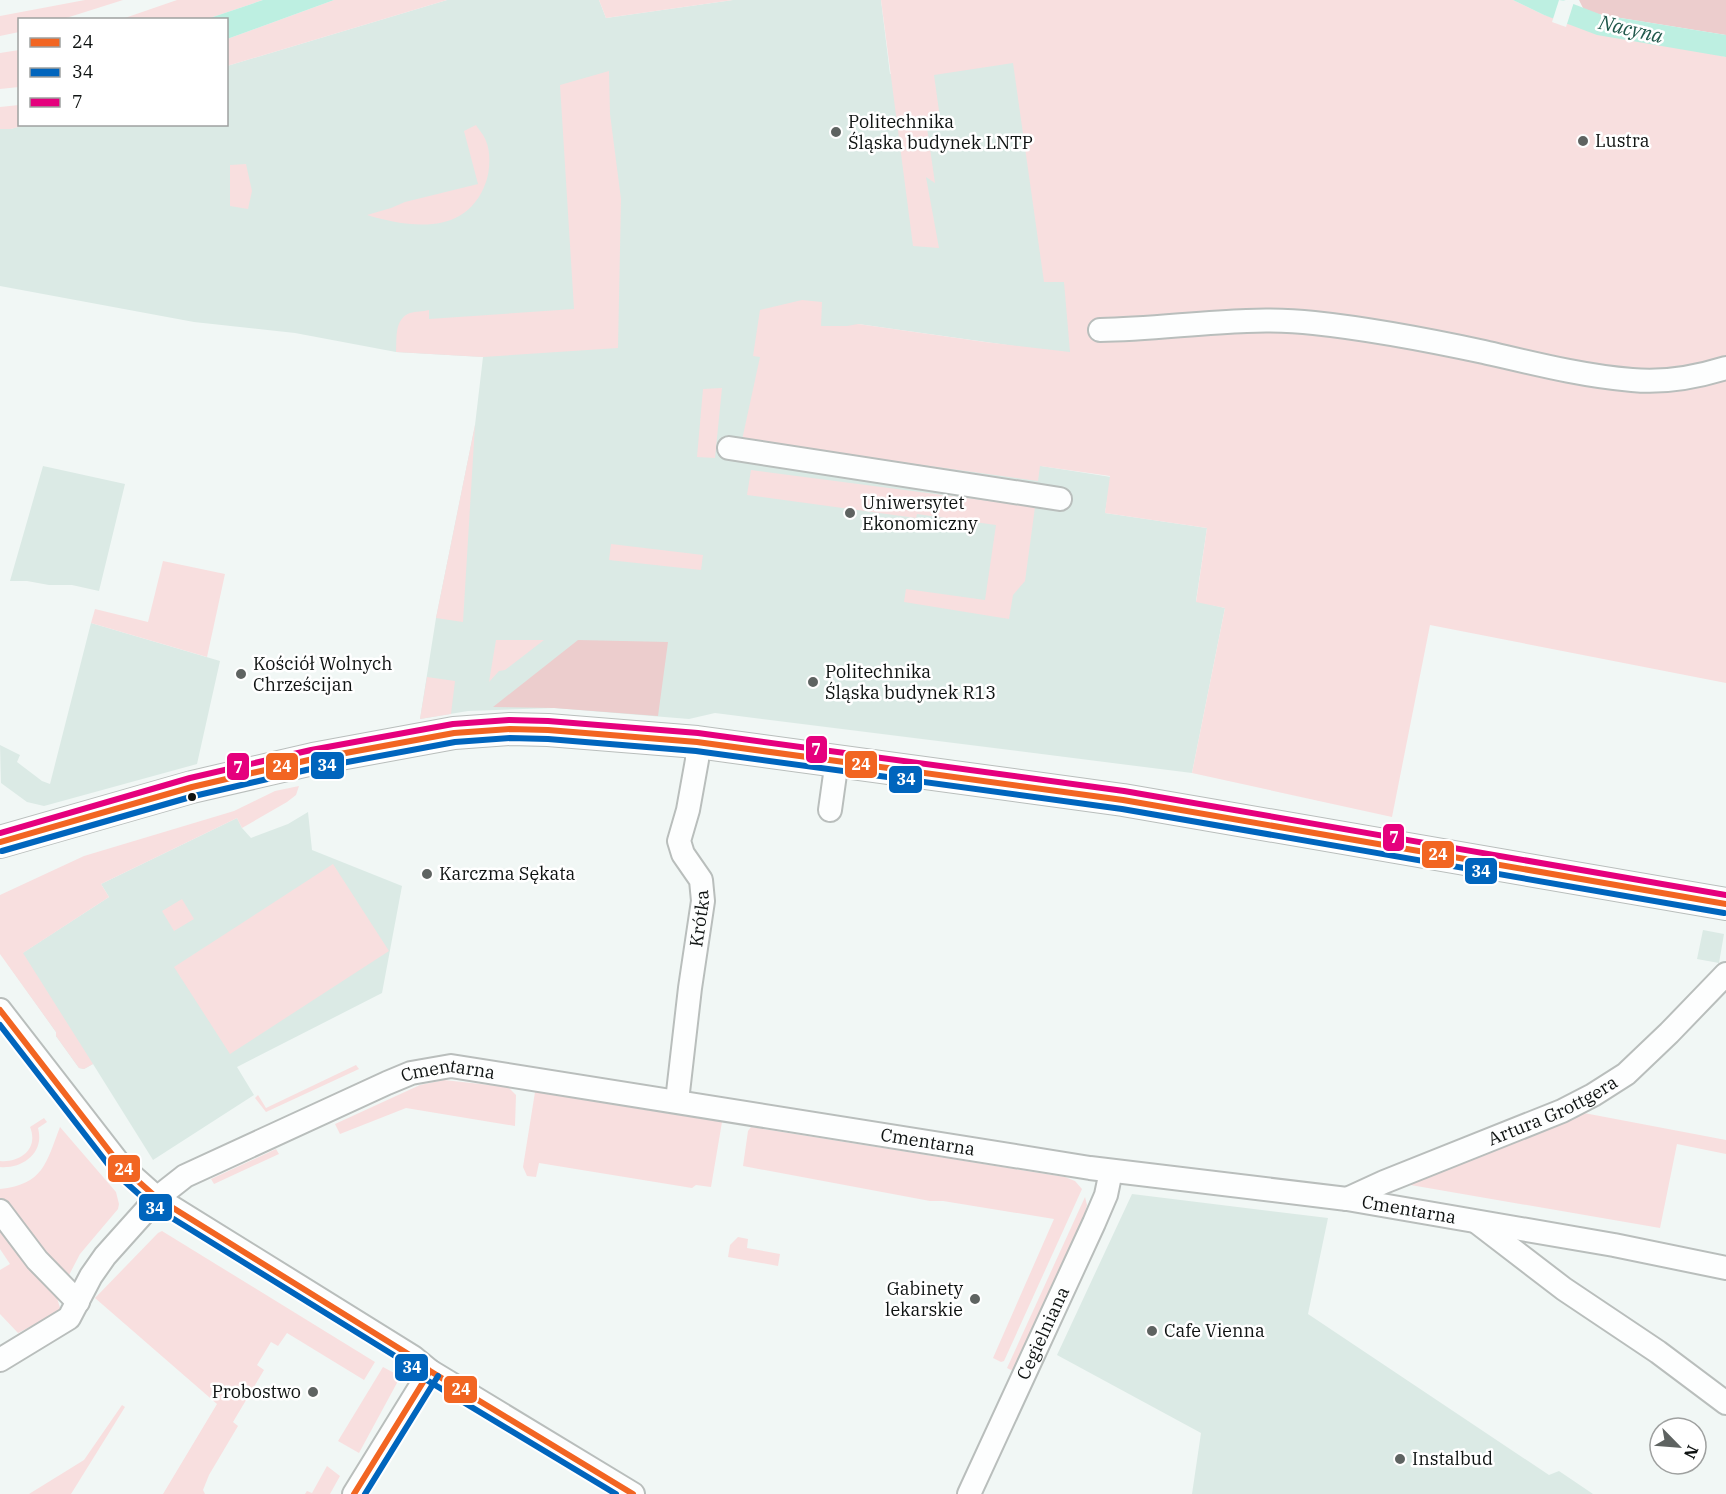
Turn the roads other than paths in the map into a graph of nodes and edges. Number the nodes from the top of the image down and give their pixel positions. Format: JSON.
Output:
{"nodes":[{"id":1,"x":1100,"y":330,"type":"dead end"},
{"id":2,"x":1726,"y":368,"type":"edge"},
{"id":3,"x":729,"y":448,"type":"dead end"},
{"id":4,"x":1060,"y":499,"type":"dead end"},
{"id":5,"x":697,"y":742,"type":"junction"},
{"id":6,"x":837,"y":760,"type":"junction"},
{"id":7,"x":830,"y":810,"type":"dead end"},
{"id":8,"x":0,"y":842,"type":"edge"},
{"id":9,"x":1726,"y":904,"type":"edge"},
{"id":10,"x":1726,"y":974,"type":"edge"},
{"id":11,"x":0,"y":1010,"type":"edge"},
{"id":12,"x":677,"y":1101,"type":"junction"},
{"id":13,"x":1111,"y":1171,"type":"junction"},
{"id":14,"x":157,"y":1198,"type":"junction"},
{"id":15,"x":1347,"y":1199,"type":"junction"},
{"id":16,"x":0,"y":1211,"type":"edge"},
{"id":17,"x":1475,"y":1221,"type":"junction"},
{"id":18,"x":1726,"y":1268,"type":"edge"},
{"id":19,"x":78,"y":1302,"type":"junction"},
{"id":20,"x":0,"y":1360,"type":"edge"},
{"id":21,"x":430,"y":1371,"type":"junction"},
{"id":22,"x":1726,"y":1403,"type":"edge"},
{"id":23,"x":354,"y":1494,"type":"edge"},
{"id":24,"x":633,"y":1494,"type":"edge"},
{"id":25,"x":969,"y":1494,"type":"edge"}],
"edges":[{"from":1,"to":2,"type":"street"},
{"from":3,"to":4,"type":"street"},
{"from":5,"to":6,"type":"street"},
{"from":5,"to":8,"type":"street"},
{"from":5,"to":12,"type":"street","name":"Krótka"},
{"from":6,"to":7,"type":"street"},
{"from":6,"to":9,"type":"street"},
{"from":10,"to":15,"type":"street","name":"Artura Grottgera"},
{"from":11,"to":14,"type":"street"},
{"from":12,"to":13,"type":"street","name":"Cmentarna"},
{"from":12,"to":14,"type":"street","name":"Cmentarna"},
{"from":13,"to":15,"type":"street","name":"Cmentarna"},
{"from":13,"to":25,"type":"street","name":"Cegielniana"},
{"from":14,"to":19,"type":"street","name":"Cmentarna"},
{"from":14,"to":21,"type":"street"},
{"from":15,"to":17,"type":"street","name":"Cmentarna"},
{"from":16,"to":19,"type":"street"},
{"from":17,"to":18,"type":"street","name":"Cmentarna"},
{"from":17,"to":22,"type":"street"},
{"from":19,"to":20,"type":"street","name":"Cmentarna"},
{"from":21,"to":23,"type":"street"},
{"from":21,"to":24,"type":"street"}]}
